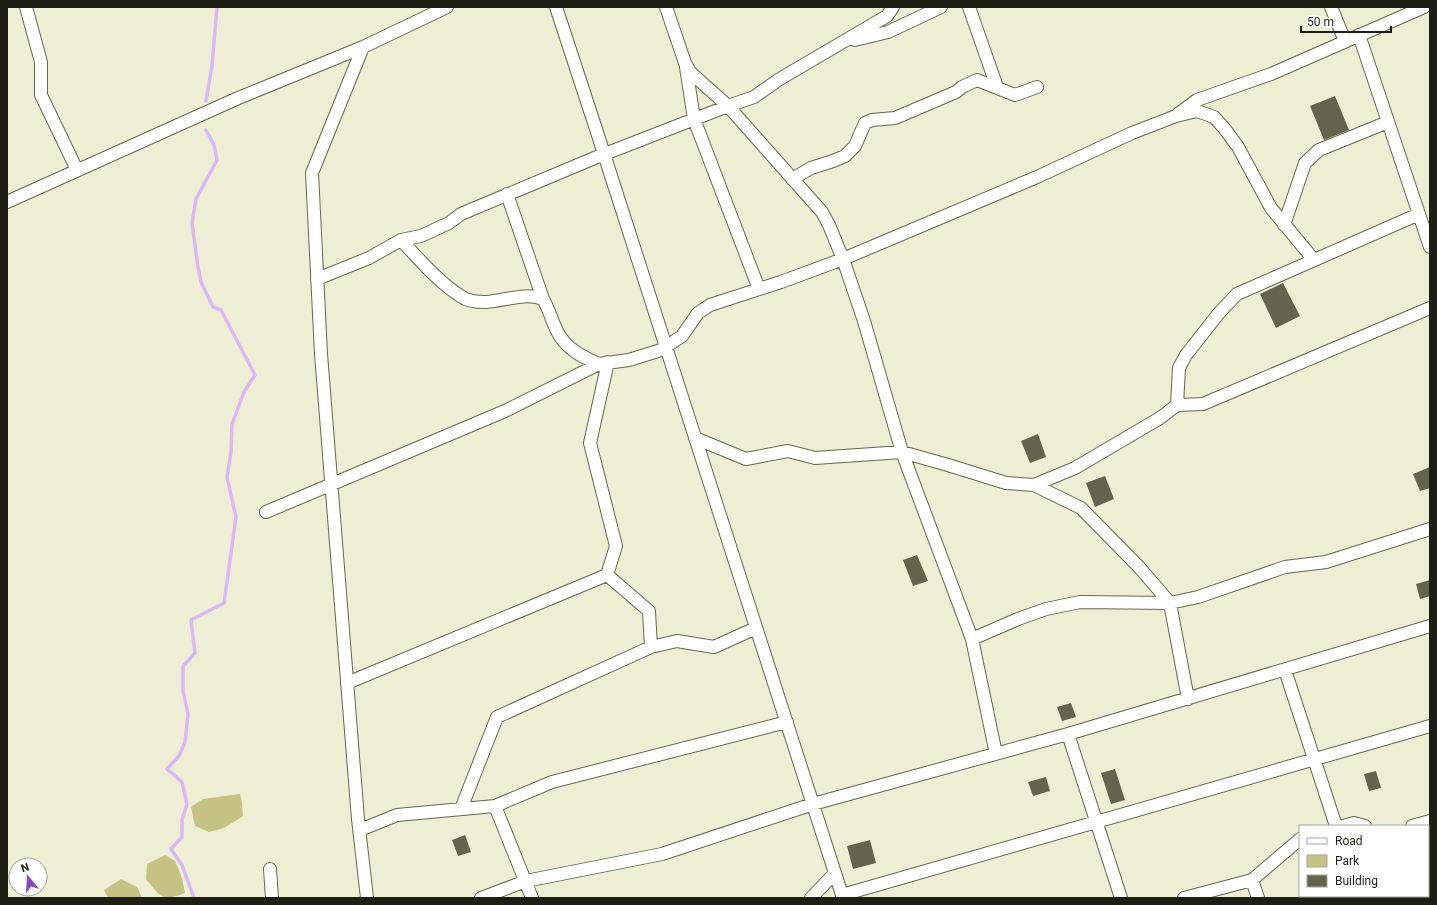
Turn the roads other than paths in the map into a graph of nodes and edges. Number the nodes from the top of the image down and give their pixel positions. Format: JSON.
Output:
{"nodes":[{"id":1,"x":26,"y":7,"type":"edge"},
{"id":2,"x":447,"y":7,"type":"edge"},
{"id":3,"x":556,"y":7,"type":"edge"},
{"id":4,"x":666,"y":7,"type":"edge"},
{"id":5,"x":941,"y":7,"type":"edge"},
{"id":6,"x":969,"y":7,"type":"edge"},
{"id":7,"x":1330,"y":7,"type":"edge"},
{"id":8,"x":1424,"y":7,"type":"edge"},
{"id":9,"x":887,"y":10,"type":"edge"},
{"id":10,"x":1358,"y":35,"type":"junction"},
{"id":11,"x":1346,"y":41,"type":"junction"},
{"id":12,"x":844,"y":42,"type":"junction"},
{"id":13,"x":363,"y":48,"type":"junction"},
{"id":14,"x":685,"y":63,"type":"junction"},
{"id":15,"x":1037,"y":86,"type":"dead end"},
{"id":16,"x":997,"y":87,"type":"junction"},
{"id":17,"x":728,"y":106,"type":"junction"},
{"id":18,"x":1176,"y":116,"type":"junction"},
{"id":19,"x":694,"y":119,"type":"junction"},
{"id":20,"x":1388,"y":122,"type":"junction"},
{"id":21,"x":604,"y":154,"type":"junction"},
{"id":22,"x":77,"y":170,"type":"junction"},
{"id":23,"x":792,"y":179,"type":"junction"},
{"id":24,"x":507,"y":194,"type":"junction"},
{"id":25,"x":7,"y":202,"type":"edge"},
{"id":26,"x":1420,"y":214,"type":"junction"},
{"id":27,"x":1284,"y":225,"type":"junction"},
{"id":28,"x":401,"y":240,"type":"junction"},
{"id":29,"x":1430,"y":247,"type":"edge"},
{"id":30,"x":843,"y":259,"type":"junction"},
{"id":31,"x":1314,"y":260,"type":"junction"},
{"id":32,"x":317,"y":279,"type":"junction"},
{"id":33,"x":759,"y":289,"type":"junction"},
{"id":34,"x":543,"y":299,"type":"junction"},
{"id":35,"x":1430,"y":308,"type":"edge"},
{"id":36,"x":666,"y":347,"type":"junction"},
{"id":37,"x":604,"y":363,"type":"junction"},
{"id":38,"x":1177,"y":405,"type":"junction"},
{"id":39,"x":695,"y":438,"type":"junction"},
{"id":40,"x":902,"y":452,"type":"junction"},
{"id":41,"x":331,"y":484,"type":"junction"},
{"id":42,"x":1034,"y":485,"type":"junction"},
{"id":43,"x":266,"y":512,"type":"dead end"},
{"id":44,"x":1430,"y":529,"type":"edge"},
{"id":45,"x":607,"y":574,"type":"junction"},
{"id":46,"x":1170,"y":603,"type":"junction"},
{"id":47,"x":1430,"y":626,"type":"edge"},
{"id":48,"x":756,"y":628,"type":"junction"},
{"id":49,"x":972,"y":639,"type":"junction"},
{"id":50,"x":651,"y":647,"type":"junction"},
{"id":51,"x":1285,"y":670,"type":"junction"},
{"id":52,"x":347,"y":683,"type":"junction"},
{"id":53,"x":1188,"y":698,"type":"junction"},
{"id":54,"x":786,"y":722,"type":"junction"},
{"id":55,"x":1430,"y":726,"type":"edge"},
{"id":56,"x":1068,"y":734,"type":"junction"},
{"id":57,"x":996,"y":754,"type":"junction"},
{"id":58,"x":1315,"y":759,"type":"junction"},
{"id":59,"x":813,"y":804,"type":"junction"},
{"id":60,"x":495,"y":806,"type":"junction"},
{"id":61,"x":461,"y":809,"type":"junction"},
{"id":62,"x":1430,"y":821,"type":"edge"},
{"id":63,"x":1096,"y":822,"type":"junction"},
{"id":64,"x":1336,"y":825,"type":"edge"},
{"id":65,"x":1347,"y":825,"type":"edge"},
{"id":66,"x":1361,"y":825,"type":"edge"},
{"id":67,"x":1416,"y":825,"type":"edge"},
{"id":68,"x":360,"y":830,"type":"junction"},
{"id":69,"x":1299,"y":840,"type":"edge"},
{"id":70,"x":270,"y":869,"type":"dead end"},
{"id":71,"x":835,"y":873,"type":"junction"},
{"id":72,"x":526,"y":880,"type":"junction"},
{"id":73,"x":1252,"y":880,"type":"junction"},
{"id":74,"x":842,"y":896,"type":"edge"},
{"id":75,"x":272,"y":898,"type":"edge"},
{"id":76,"x":367,"y":898,"type":"edge"},
{"id":77,"x":481,"y":898,"type":"edge"},
{"id":78,"x":532,"y":898,"type":"edge"},
{"id":79,"x":811,"y":898,"type":"edge"},
{"id":80,"x":1121,"y":898,"type":"edge"},
{"id":81,"x":1184,"y":898,"type":"edge"},
{"id":82,"x":1258,"y":898,"type":"edge"}],
"edges":[{"from":1,"to":22,"type":"street"},
{"from":2,"to":13,"type":"street"},
{"from":3,"to":21,"type":"street"},
{"from":4,"to":14,"type":"street"},
{"from":5,"to":12,"type":"street"},
{"from":6,"to":16,"type":"street"},
{"from":7,"to":11,"type":"street"},
{"from":8,"to":10,"type":"street"},
{"from":9,"to":12,"type":"street"},
{"from":10,"to":11,"type":"street"},
{"from":10,"to":20,"type":"street"},
{"from":11,"to":18,"type":"street"},
{"from":12,"to":17,"type":"street"},
{"from":13,"to":22,"type":"street"},
{"from":13,"to":32,"type":"street"},
{"from":14,"to":17,"type":"street"},
{"from":14,"to":19,"type":"street"},
{"from":15,"to":16,"type":"street"},
{"from":16,"to":23,"type":"street"},
{"from":17,"to":19,"type":"street"},
{"from":17,"to":23,"type":"street"},
{"from":18,"to":27,"type":"street"},
{"from":18,"to":30,"type":"street"},
{"from":19,"to":21,"type":"street"},
{"from":19,"to":33,"type":"street"},
{"from":20,"to":26,"type":"street"},
{"from":20,"to":27,"type":"street"},
{"from":21,"to":24,"type":"street"},
{"from":21,"to":36,"type":"street"},
{"from":22,"to":25,"type":"street"},
{"from":23,"to":30,"type":"street"},
{"from":24,"to":28,"type":"street"},
{"from":24,"to":34,"type":"street"},
{"from":26,"to":29,"type":"street"},
{"from":26,"to":31,"type":"street"},
{"from":27,"to":31,"type":"street"},
{"from":28,"to":32,"type":"street"},
{"from":28,"to":34,"type":"street"},
{"from":30,"to":33,"type":"street"},
{"from":30,"to":40,"type":"street"},
{"from":31,"to":38,"type":"street"},
{"from":32,"to":41,"type":"street"},
{"from":33,"to":36,"type":"street"},
{"from":34,"to":37,"type":"street"},
{"from":35,"to":38,"type":"street"},
{"from":36,"to":37,"type":"street"},
{"from":36,"to":39,"type":"street"},
{"from":37,"to":41,"type":"street"},
{"from":37,"to":45,"type":"street"},
{"from":38,"to":42,"type":"street"},
{"from":39,"to":40,"type":"street"},
{"from":39,"to":48,"type":"street"},
{"from":40,"to":42,"type":"street"},
{"from":40,"to":49,"type":"street"},
{"from":41,"to":43,"type":"street"},
{"from":41,"to":52,"type":"street"},
{"from":42,"to":46,"type":"street"},
{"from":44,"to":46,"type":"street"},
{"from":45,"to":50,"type":"street"},
{"from":45,"to":52,"type":"street"},
{"from":46,"to":49,"type":"street"},
{"from":46,"to":53,"type":"street"},
{"from":47,"to":51,"type":"street"},
{"from":48,"to":50,"type":"street"},
{"from":48,"to":54,"type":"street"},
{"from":49,"to":57,"type":"street"},
{"from":50,"to":61,"type":"street"},
{"from":51,"to":53,"type":"street"},
{"from":51,"to":58,"type":"street"},
{"from":52,"to":68,"type":"street"},
{"from":53,"to":56,"type":"street"},
{"from":54,"to":59,"type":"street"},
{"from":54,"to":60,"type":"street"},
{"from":55,"to":58,"type":"street"},
{"from":56,"to":57,"type":"street"},
{"from":56,"to":63,"type":"street"},
{"from":57,"to":59,"type":"street"},
{"from":58,"to":63,"type":"street"},
{"from":58,"to":64,"type":"street"},
{"from":59,"to":71,"type":"street"},
{"from":59,"to":72,"type":"street"},
{"from":60,"to":61,"type":"street"},
{"from":60,"to":72,"type":"street"},
{"from":61,"to":68,"type":"street"},
{"from":62,"to":67,"type":"street"},
{"from":63,"to":74,"type":"street"},
{"from":63,"to":80,"type":"street"},
{"from":65,"to":66,"type":"street"},
{"from":68,"to":76,"type":"street"},
{"from":69,"to":73,"type":"street"},
{"from":70,"to":75,"type":"street"},
{"from":71,"to":74,"type":"street"},
{"from":71,"to":79,"type":"street"},
{"from":72,"to":77,"type":"street"},
{"from":72,"to":78,"type":"street"},
{"from":73,"to":81,"type":"street"},
{"from":73,"to":82,"type":"street"}]}
